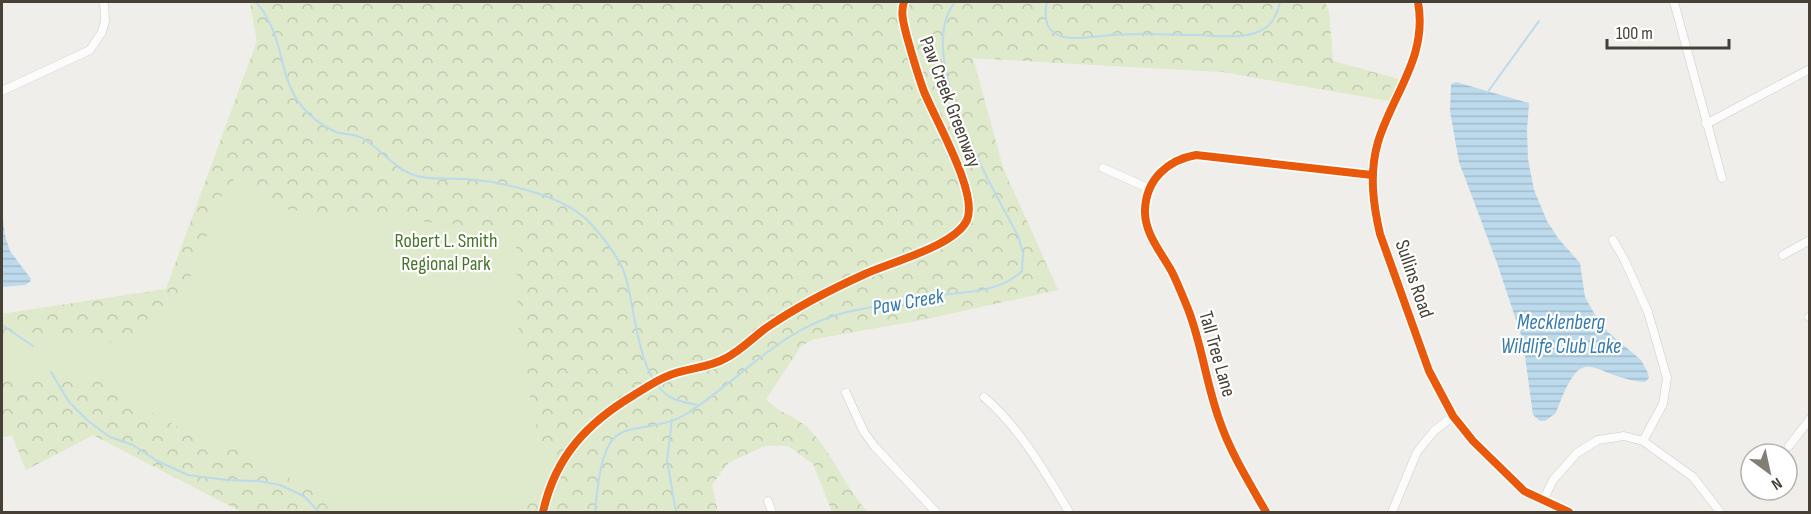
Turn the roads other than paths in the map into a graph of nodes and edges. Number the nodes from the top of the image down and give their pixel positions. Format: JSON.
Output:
{"nodes":[{"id":1,"x":104,"y":2,"type":"edge"},
{"id":2,"x":1418,"y":2,"type":"edge"},
{"id":3,"x":1674,"y":2,"type":"edge"},
{"id":4,"x":1809,"y":69,"type":"edge"},
{"id":5,"x":2,"y":91,"type":"edge"},
{"id":6,"x":1706,"y":124,"type":"junction"},
{"id":7,"x":1103,"y":168,"type":"dead end"},
{"id":8,"x":1372,"y":175,"type":"junction"},
{"id":9,"x":1722,"y":178,"type":"dead end"},
{"id":10,"x":1148,"y":188,"type":"junction"},
{"id":11,"x":1613,"y":240,"type":"dead end"},
{"id":12,"x":1809,"y":240,"type":"edge"},
{"id":13,"x":1783,"y":255,"type":"dead end"},
{"id":14,"x":846,"y":393,"type":"dead end"},
{"id":15,"x":984,"y":397,"type":"dead end"},
{"id":16,"x":1453,"y":416,"type":"junction"},
{"id":17,"x":1809,"y":419,"type":"edge"},
{"id":18,"x":1643,"y":441,"type":"junction"},
{"id":19,"x":1792,"y":442,"type":"edge"},
{"id":20,"x":768,"y":501,"type":"dead end"},
{"id":21,"x":1543,"y":501,"type":"junction"},
{"id":22,"x":772,"y":513,"type":"edge"},
{"id":23,"x":936,"y":513,"type":"edge"},
{"id":24,"x":1069,"y":513,"type":"edge"},
{"id":25,"x":1266,"y":513,"type":"edge"},
{"id":26,"x":1392,"y":513,"type":"edge"},
{"id":27,"x":1569,"y":513,"type":"edge"},
{"id":28,"x":1720,"y":513,"type":"edge"}],
"edges":[{"from":1,"to":5,"type":"street"},
{"from":2,"to":8,"type":"street","name":"Sullins Road"},
{"from":3,"to":6,"type":"street"},
{"from":4,"to":6,"type":"street"},
{"from":6,"to":9,"type":"street"},
{"from":7,"to":10,"type":"street"},
{"from":8,"to":10,"type":"street"},
{"from":8,"to":16,"type":"street","name":"Sullins Road"},
{"from":10,"to":25,"type":"street","name":"Tall Tree Lane"},
{"from":11,"to":18,"type":"street"},
{"from":12,"to":13,"type":"street"},
{"from":14,"to":23,"type":"street"},
{"from":15,"to":24,"type":"street"},
{"from":16,"to":21,"type":"street","name":"Sullins Road"},
{"from":16,"to":26,"type":"street"},
{"from":17,"to":19,"type":"street"},
{"from":18,"to":21,"type":"street"},
{"from":18,"to":28,"type":"street"},
{"from":20,"to":22,"type":"street"},
{"from":21,"to":27,"type":"street","name":"Sullins Road"}]}
